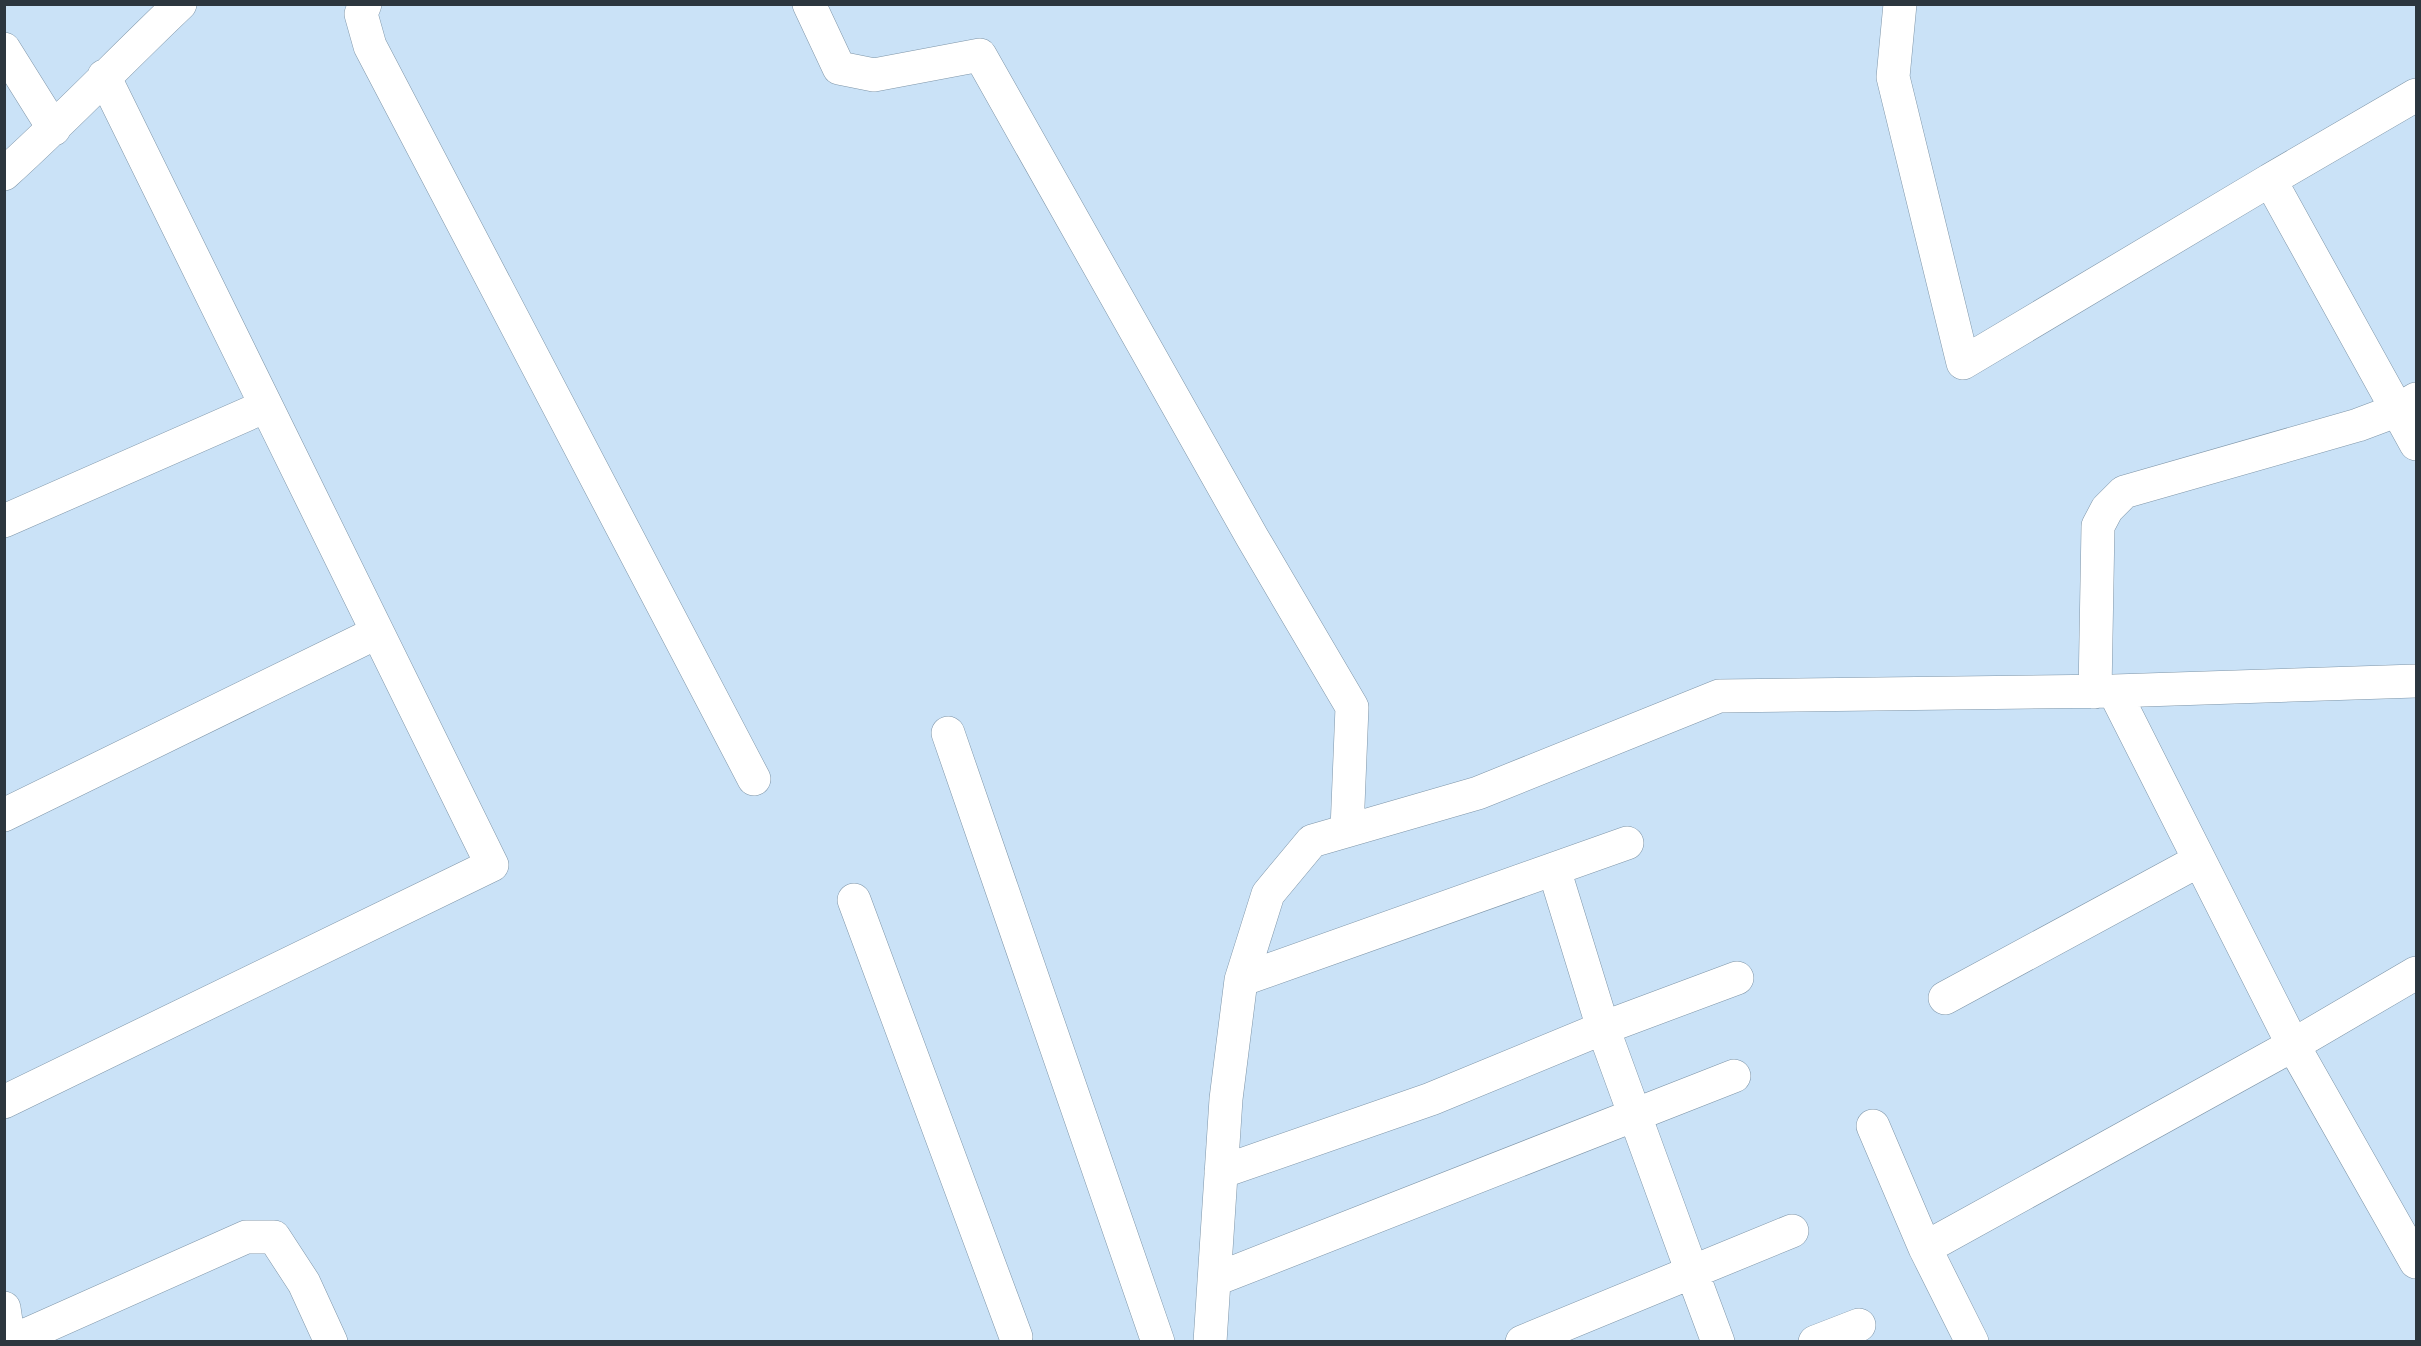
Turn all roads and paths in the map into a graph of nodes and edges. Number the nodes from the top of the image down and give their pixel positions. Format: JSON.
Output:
{"nodes":[{"id":1,"x":180,"y":4,"type":"edge"},
{"id":2,"x":365,"y":4,"type":"edge"},
{"id":3,"x":809,"y":4,"type":"edge"},
{"id":4,"x":1900,"y":4,"type":"edge"},
{"id":5,"x":4,"y":49,"type":"edge"},
{"id":6,"x":104,"y":76,"type":"junction"},
{"id":7,"x":2416,"y":95,"type":"edge"},
{"id":8,"x":54,"y":129,"type":"junction"},
{"id":9,"x":4,"y":174,"type":"edge"},
{"id":10,"x":2270,"y":180,"type":"junction"},
{"id":11,"x":2407,"y":404,"type":"edge"},
{"id":12,"x":266,"y":406,"type":"junction"},
{"id":13,"x":2416,"y":444,"type":"edge"},
{"id":14,"x":4,"y":520,"type":"edge"},
{"id":15,"x":376,"y":633,"type":"junction"},
{"id":16,"x":2416,"y":681,"type":"edge"},
{"id":17,"x":2105,"y":692,"type":"junction"},
{"id":18,"x":948,"y":733,"type":"dead end"},
{"id":19,"x":754,"y":779,"type":"dead end"},
{"id":20,"x":4,"y":815,"type":"edge"},
{"id":21,"x":1347,"y":830,"type":"junction"},
{"id":22,"x":1627,"y":843,"type":"dead end"},
{"id":23,"x":2198,"y":861,"type":"junction"},
{"id":24,"x":1554,"y":869,"type":"junction"},
{"id":25,"x":854,"y":900,"type":"dead end"},
{"id":26,"x":2416,"y":973,"type":"edge"},
{"id":27,"x":1737,"y":978,"type":"dead end"},
{"id":28,"x":1241,"y":980,"type":"junction"},
{"id":29,"x":1945,"y":998,"type":"dead end"},
{"id":30,"x":1603,"y":1028,"type":"junction"},
{"id":31,"x":2292,"y":1045,"type":"junction"},
{"id":32,"x":1734,"y":1076,"type":"dead end"},
{"id":33,"x":4,"y":1102,"type":"edge"},
{"id":34,"x":1635,"y":1116,"type":"junction"},
{"id":35,"x":1873,"y":1126,"type":"dead end"},
{"id":36,"x":1221,"y":1172,"type":"junction"},
{"id":37,"x":1792,"y":1231,"type":"dead end"},
{"id":38,"x":1925,"y":1248,"type":"junction"},
{"id":39,"x":2416,"y":1262,"type":"edge"},
{"id":40,"x":1692,"y":1272,"type":"junction"},
{"id":41,"x":1214,"y":1280,"type":"junction"},
{"id":42,"x":4,"y":1308,"type":"edge"},
{"id":43,"x":1859,"y":1325,"type":"dead end"},
{"id":44,"x":1588,"y":1329,"type":"edge"},
{"id":45,"x":1011,"y":1340,"type":"edge"},
{"id":46,"x":10,"y":1341,"type":"edge"},
{"id":47,"x":331,"y":1341,"type":"edge"},
{"id":48,"x":1158,"y":1341,"type":"edge"},
{"id":49,"x":1210,"y":1341,"type":"edge"},
{"id":50,"x":1522,"y":1341,"type":"edge"},
{"id":51,"x":1718,"y":1341,"type":"edge"},
{"id":52,"x":1815,"y":1341,"type":"edge"},
{"id":53,"x":1972,"y":1341,"type":"edge"}],
"edges":[{"from":1,"to":6,"type":"street"},
{"from":2,"to":19,"type":"street"},
{"from":3,"to":21,"type":"street"},
{"from":4,"to":10,"type":"street"},
{"from":5,"to":8,"type":"street"},
{"from":6,"to":8,"type":"street"},
{"from":6,"to":12,"type":"street"},
{"from":7,"to":10,"type":"street"},
{"from":8,"to":9,"type":"street"},
{"from":10,"to":11,"type":"street"},
{"from":11,"to":13,"type":"street"},
{"from":11,"to":17,"type":"street"},
{"from":12,"to":14,"type":"street"},
{"from":12,"to":15,"type":"street"},
{"from":15,"to":20,"type":"street"},
{"from":15,"to":33,"type":"street"},
{"from":16,"to":17,"type":"street"},
{"from":17,"to":21,"type":"street"},
{"from":17,"to":23,"type":"street"},
{"from":18,"to":48,"type":"street"},
{"from":21,"to":28,"type":"street"},
{"from":22,"to":24,"type":"street"},
{"from":23,"to":29,"type":"street"},
{"from":23,"to":31,"type":"street"},
{"from":24,"to":28,"type":"street"},
{"from":24,"to":30,"type":"street"},
{"from":25,"to":45,"type":"street"},
{"from":26,"to":31,"type":"street"},
{"from":27,"to":30,"type":"street"},
{"from":28,"to":36,"type":"street"},
{"from":30,"to":34,"type":"street"},
{"from":30,"to":36,"type":"street"},
{"from":31,"to":38,"type":"street"},
{"from":31,"to":39,"type":"street"},
{"from":32,"to":34,"type":"street"},
{"from":34,"to":40,"type":"street"},
{"from":34,"to":41,"type":"street"},
{"from":35,"to":38,"type":"street"},
{"from":36,"to":41,"type":"street"},
{"from":37,"to":40,"type":"street"},
{"from":38,"to":53,"type":"street"},
{"from":40,"to":44,"type":"street"},
{"from":40,"to":51,"type":"street"},
{"from":41,"to":49,"type":"street"},
{"from":42,"to":46,"type":"street"},
{"from":43,"to":52,"type":"street"},
{"from":44,"to":50,"type":"street"},
{"from":46,"to":47,"type":"street"}]}
